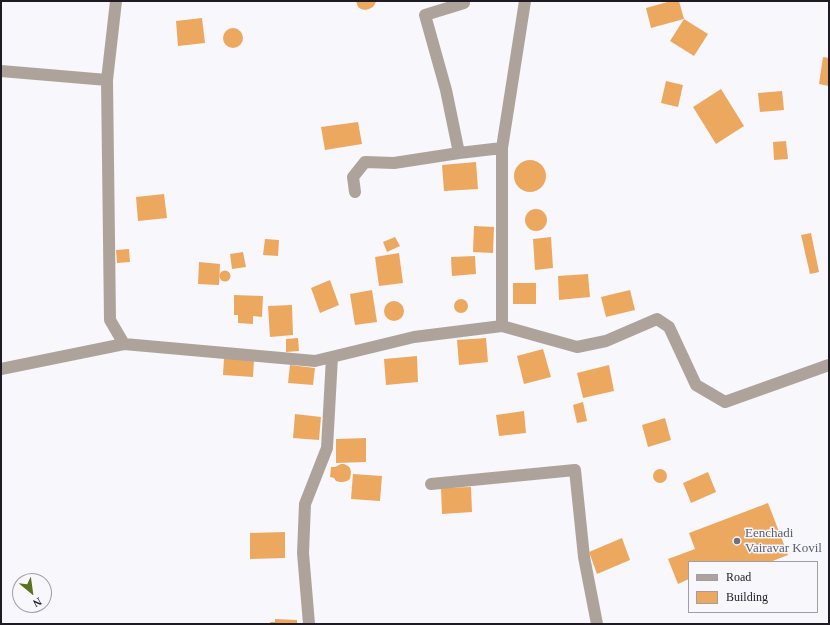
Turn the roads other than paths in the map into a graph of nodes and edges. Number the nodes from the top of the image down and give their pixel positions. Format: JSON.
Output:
{"nodes":[{"id":1,"x":116,"y":1,"type":"edge"},
{"id":2,"x":525,"y":1,"type":"edge"},
{"id":3,"x":464,"y":3,"type":"dead end"},
{"id":4,"x":1,"y":71,"type":"edge"},
{"id":5,"x":108,"y":80,"type":"junction"},
{"id":6,"x":502,"y":148,"type":"junction"},
{"id":7,"x":459,"y":153,"type":"junction"},
{"id":8,"x":355,"y":192,"type":"dead end"},
{"id":9,"x":502,"y":326,"type":"junction"},
{"id":10,"x":124,"y":344,"type":"junction"},
{"id":11,"x":332,"y":357,"type":"junction"},
{"id":12,"x":829,"y":364,"type":"edge"},
{"id":13,"x":1,"y":369,"type":"edge"},
{"id":14,"x":431,"y":484,"type":"dead end"},
{"id":15,"x":309,"y":624,"type":"edge"},
{"id":16,"x":597,"y":624,"type":"edge"}],
"edges":[{"from":1,"to":5,"type":"street"},
{"from":2,"to":6,"type":"street"},
{"from":3,"to":7,"type":"street"},
{"from":4,"to":5,"type":"street"},
{"from":5,"to":10,"type":"street"},
{"from":6,"to":7,"type":"street"},
{"from":6,"to":9,"type":"street"},
{"from":7,"to":8,"type":"street"},
{"from":9,"to":11,"type":"street"},
{"from":9,"to":12,"type":"street"},
{"from":10,"to":11,"type":"street"},
{"from":10,"to":13,"type":"street"},
{"from":11,"to":15,"type":"street"},
{"from":14,"to":16,"type":"street"}]}
